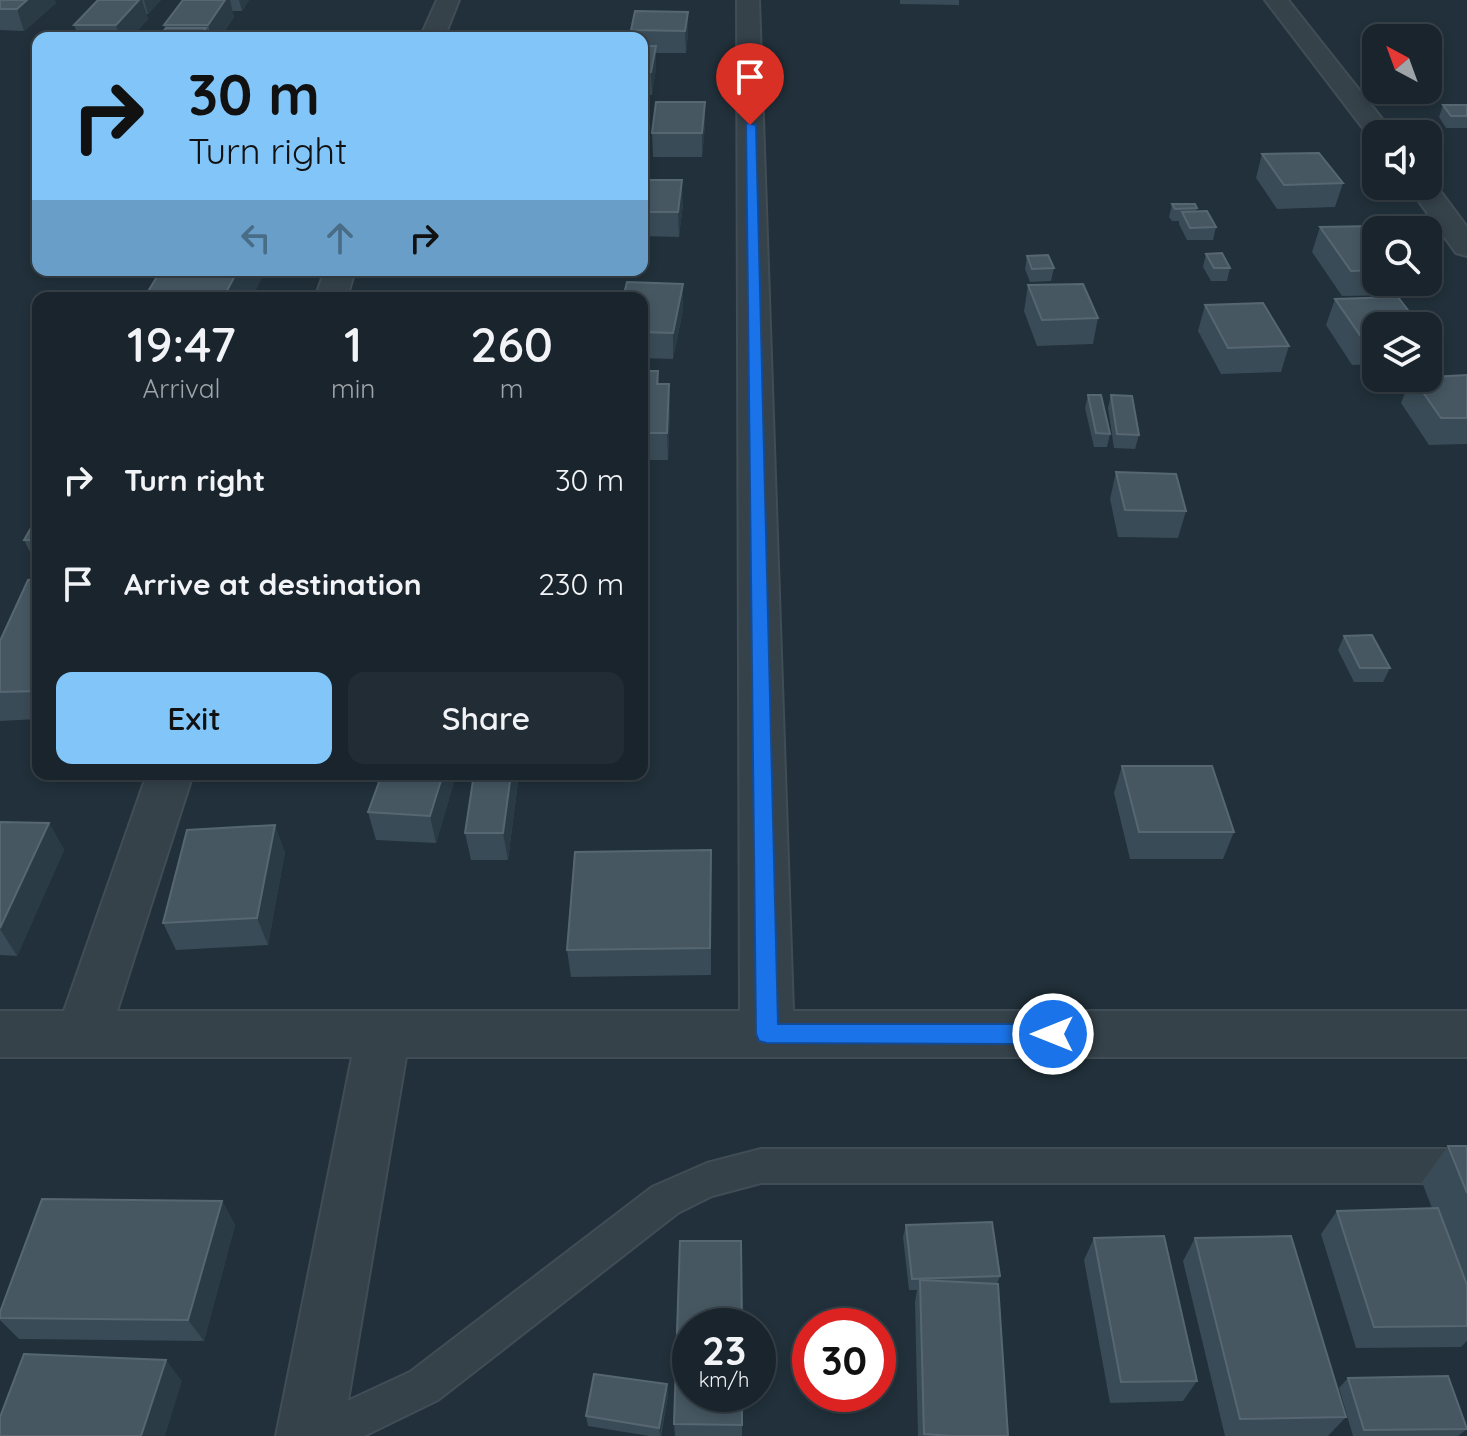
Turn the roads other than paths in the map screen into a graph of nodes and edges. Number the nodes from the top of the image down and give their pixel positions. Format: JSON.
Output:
{"nodes":[{"id":1,"x":448,"y":0,"type":"edge"},
{"id":2,"x":748,"y":0,"type":"edge"},
{"id":3,"x":1276,"y":0,"type":"edge"},
{"id":4,"x":435,"y":32,"type":"edge"},
{"id":5,"x":1370,"y":120,"type":"edge"},
{"id":6,"x":1443,"y":201,"type":"edge"},
{"id":7,"x":1467,"y":247,"type":"edge"},
{"id":8,"x":168,"y":780,"type":"edge"},
{"id":9,"x":0,"y":1034,"type":"edge"},
{"id":10,"x":83,"y":1034,"type":"junction"},
{"id":11,"x":383,"y":1034,"type":"junction"},
{"id":12,"x":767,"y":1034,"type":"junction"},
{"id":13,"x":1467,"y":1034,"type":"edge"},
{"id":14,"x":1467,"y":1166,"type":"edge"},
{"id":15,"x":309,"y":1436,"type":"edge"},
{"id":16,"x":319,"y":1436,"type":"edge"}],
"edges":[{"from":1,"to":4,"type":"street"},
{"from":2,"to":12,"type":"street"},
{"from":3,"to":5,"type":"street"},
{"from":6,"to":7,"type":"street"},
{"from":8,"to":10,"type":"street"},
{"from":9,"to":10,"type":"street"},
{"from":10,"to":11,"type":"street"},
{"from":11,"to":12,"type":"street"},
{"from":11,"to":15,"type":"street"},
{"from":12,"to":13,"type":"street"},
{"from":14,"to":16,"type":"lane"}]}
